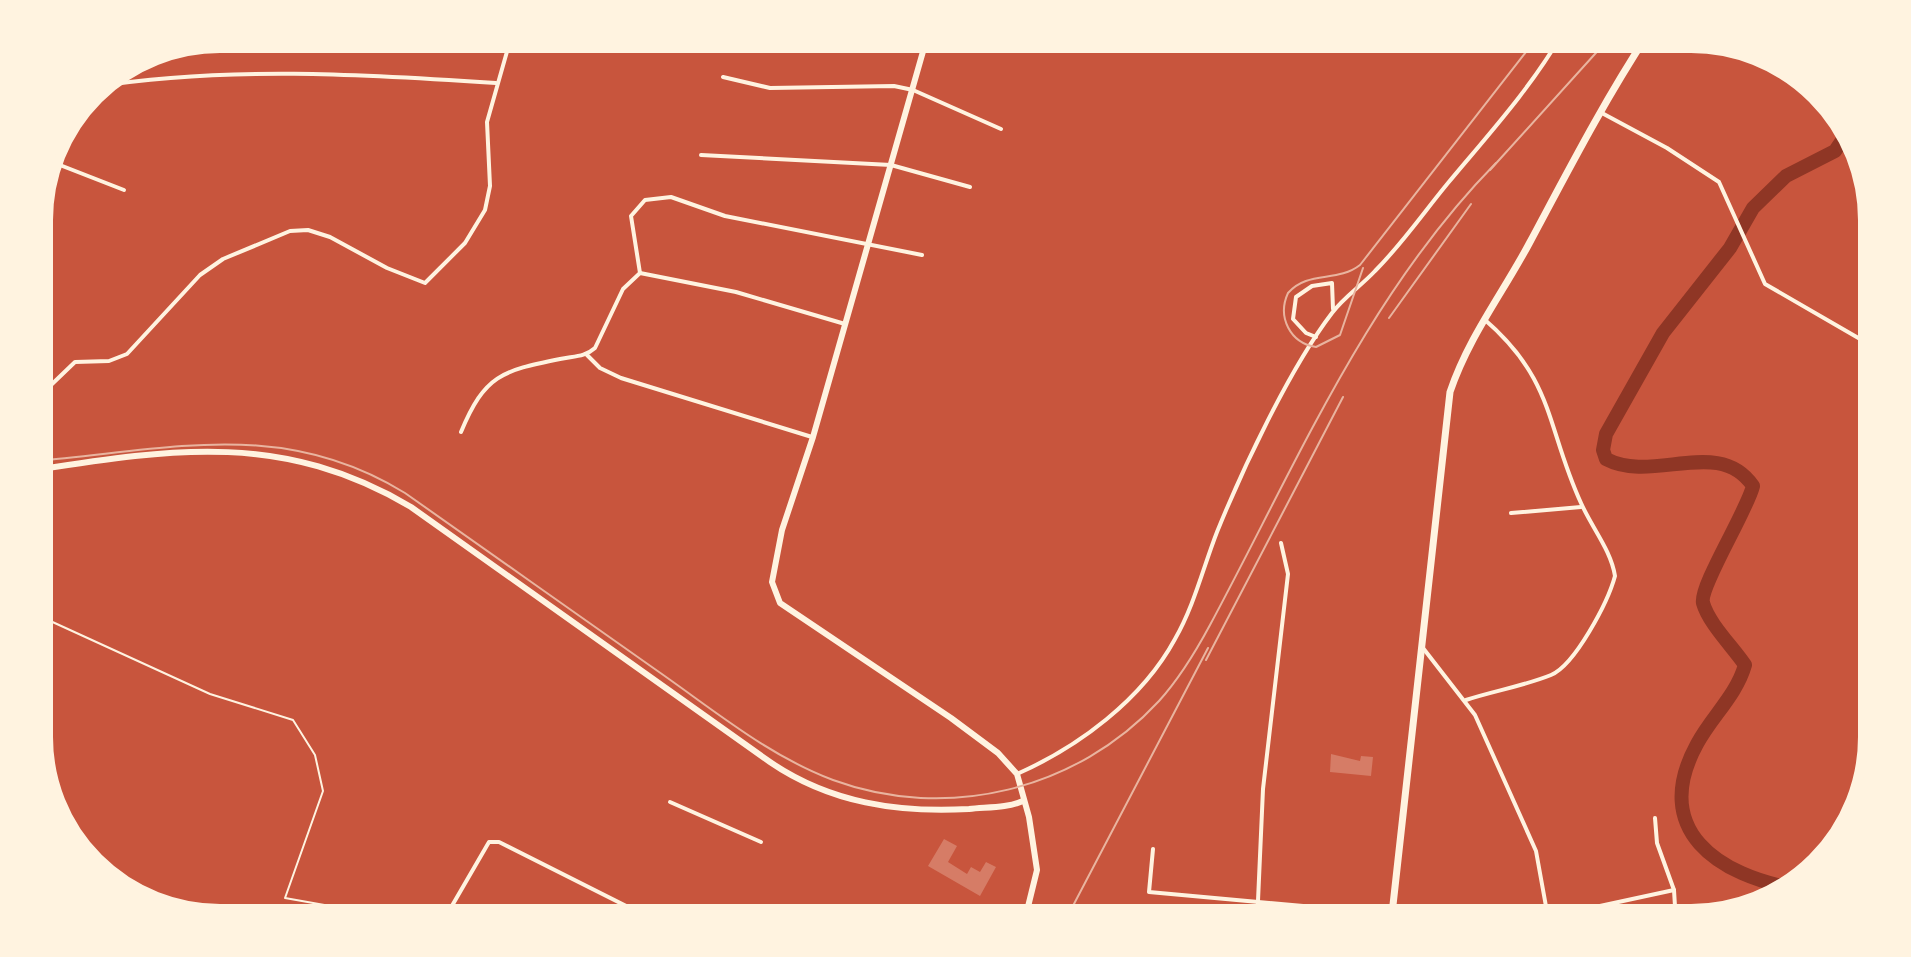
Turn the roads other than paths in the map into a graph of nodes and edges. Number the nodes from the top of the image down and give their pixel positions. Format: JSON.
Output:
{"nodes":[{"id":1,"x":507,"y":48,"type":"edge"},
{"id":2,"x":924,"y":48,"type":"edge"},
{"id":3,"x":1553,"y":48,"type":"edge"},
{"id":4,"x":1639,"y":48,"type":"edge"},
{"id":5,"x":723,"y":77,"type":"dead end"},
{"id":6,"x":496,"y":83,"type":"junction"},
{"id":7,"x":116,"y":84,"type":"edge"},
{"id":8,"x":913,"y":90,"type":"junction"},
{"id":9,"x":1598,"y":111,"type":"junction"},
{"id":10,"x":1001,"y":129,"type":"dead end"},
{"id":11,"x":701,"y":155,"type":"dead end"},
{"id":12,"x":58,"y":164,"type":"edge"},
{"id":13,"x":891,"y":165,"type":"junction"},
{"id":14,"x":970,"y":187,"type":"dead end"},
{"id":15,"x":124,"y":190,"type":"dead end"},
{"id":16,"x":869,"y":242,"type":"junction"},
{"id":17,"x":922,"y":255,"type":"dead end"},
{"id":18,"x":640,"y":273,"type":"junction"},
{"id":19,"x":1332,"y":312,"type":"junction"},
{"id":20,"x":1483,"y":318,"type":"junction"},
{"id":21,"x":845,"y":324,"type":"junction"},
{"id":22,"x":1316,"y":337,"type":"junction"},
{"id":23,"x":1863,"y":341,"type":"edge"},
{"id":24,"x":587,"y":355,"type":"junction"},
{"id":25,"x":48,"y":386,"type":"edge"},
{"id":26,"x":461,"y":432,"type":"dead end"},
{"id":27,"x":813,"y":437,"type":"junction"},
{"id":28,"x":48,"y":468,"type":"edge"},
{"id":29,"x":1582,"y":507,"type":"junction"},
{"id":30,"x":1511,"y":513,"type":"dead end"},
{"id":31,"x":1281,"y":543,"type":"dead end"},
{"id":32,"x":48,"y":620,"type":"edge"},
{"id":33,"x":1421,"y":646,"type":"junction"},
{"id":34,"x":1466,"y":700,"type":"junction"},
{"id":35,"x":1017,"y":774,"type":"junction"},
{"id":36,"x":1023,"y":801,"type":"junction"},
{"id":37,"x":670,"y":802,"type":"dead end"},
{"id":38,"x":1655,"y":818,"type":"dead end"},
{"id":39,"x":761,"y":842,"type":"dead end"},
{"id":40,"x":1153,"y":849,"type":"dead end"},
{"id":41,"x":1674,"y":890,"type":"junction"},
{"id":42,"x":1258,"y":902,"type":"junction"},
{"id":43,"x":342,"y":909,"type":"edge"},
{"id":44,"x":450,"y":909,"type":"edge"},
{"id":45,"x":632,"y":909,"type":"edge"},
{"id":46,"x":1027,"y":909,"type":"edge"},
{"id":47,"x":1258,"y":909,"type":"edge"},
{"id":48,"x":1317,"y":909,"type":"edge"},
{"id":49,"x":1393,"y":909,"type":"edge"},
{"id":50,"x":1547,"y":909,"type":"edge"},
{"id":51,"x":1595,"y":909,"type":"edge"},
{"id":52,"x":1675,"y":909,"type":"edge"}],
"edges":[{"from":1,"to":6,"type":"street"},
{"from":2,"to":8,"type":"main road"},
{"from":3,"to":19,"type":"street"},
{"from":4,"to":9,"type":"main road"},
{"from":5,"to":8,"type":"street"},
{"from":6,"to":7,"type":"street"},
{"from":6,"to":25,"type":"street"},
{"from":8,"to":10,"type":"street"},
{"from":8,"to":13,"type":"main road"},
{"from":9,"to":20,"type":"main road"},
{"from":9,"to":23,"type":"street"},
{"from":11,"to":13,"type":"street"},
{"from":12,"to":15,"type":"street"},
{"from":13,"to":14,"type":"street"},
{"from":13,"to":16,"type":"main road"},
{"from":16,"to":17,"type":"street"},
{"from":16,"to":18,"type":"street"},
{"from":16,"to":21,"type":"main road"},
{"from":18,"to":21,"type":"street"},
{"from":18,"to":24,"type":"street"},
{"from":19,"to":22,"type":"street"},
{"from":19,"to":22,"type":"street"},
{"from":20,"to":29,"type":"street"},
{"from":20,"to":33,"type":"main road"},
{"from":21,"to":27,"type":"main road"},
{"from":22,"to":35,"type":"street"},
{"from":24,"to":26,"type":"street"},
{"from":24,"to":27,"type":"street"},
{"from":27,"to":35,"type":"main road"},
{"from":28,"to":36,"type":"main road"},
{"from":29,"to":30,"type":"street"},
{"from":29,"to":34,"type":"street"},
{"from":31,"to":42,"type":"street"},
{"from":32,"to":43,"type":"lane"},
{"from":33,"to":34,"type":"street"},
{"from":33,"to":49,"type":"main road"},
{"from":34,"to":50,"type":"street"},
{"from":35,"to":36,"type":"main road"},
{"from":36,"to":46,"type":"main road"},
{"from":37,"to":39,"type":"street"},
{"from":38,"to":41,"type":"street"},
{"from":40,"to":42,"type":"street"},
{"from":41,"to":51,"type":"street"},
{"from":41,"to":52,"type":"street"},
{"from":42,"to":47,"type":"street"},
{"from":42,"to":48,"type":"street"},
{"from":44,"to":45,"type":"street"}]}
